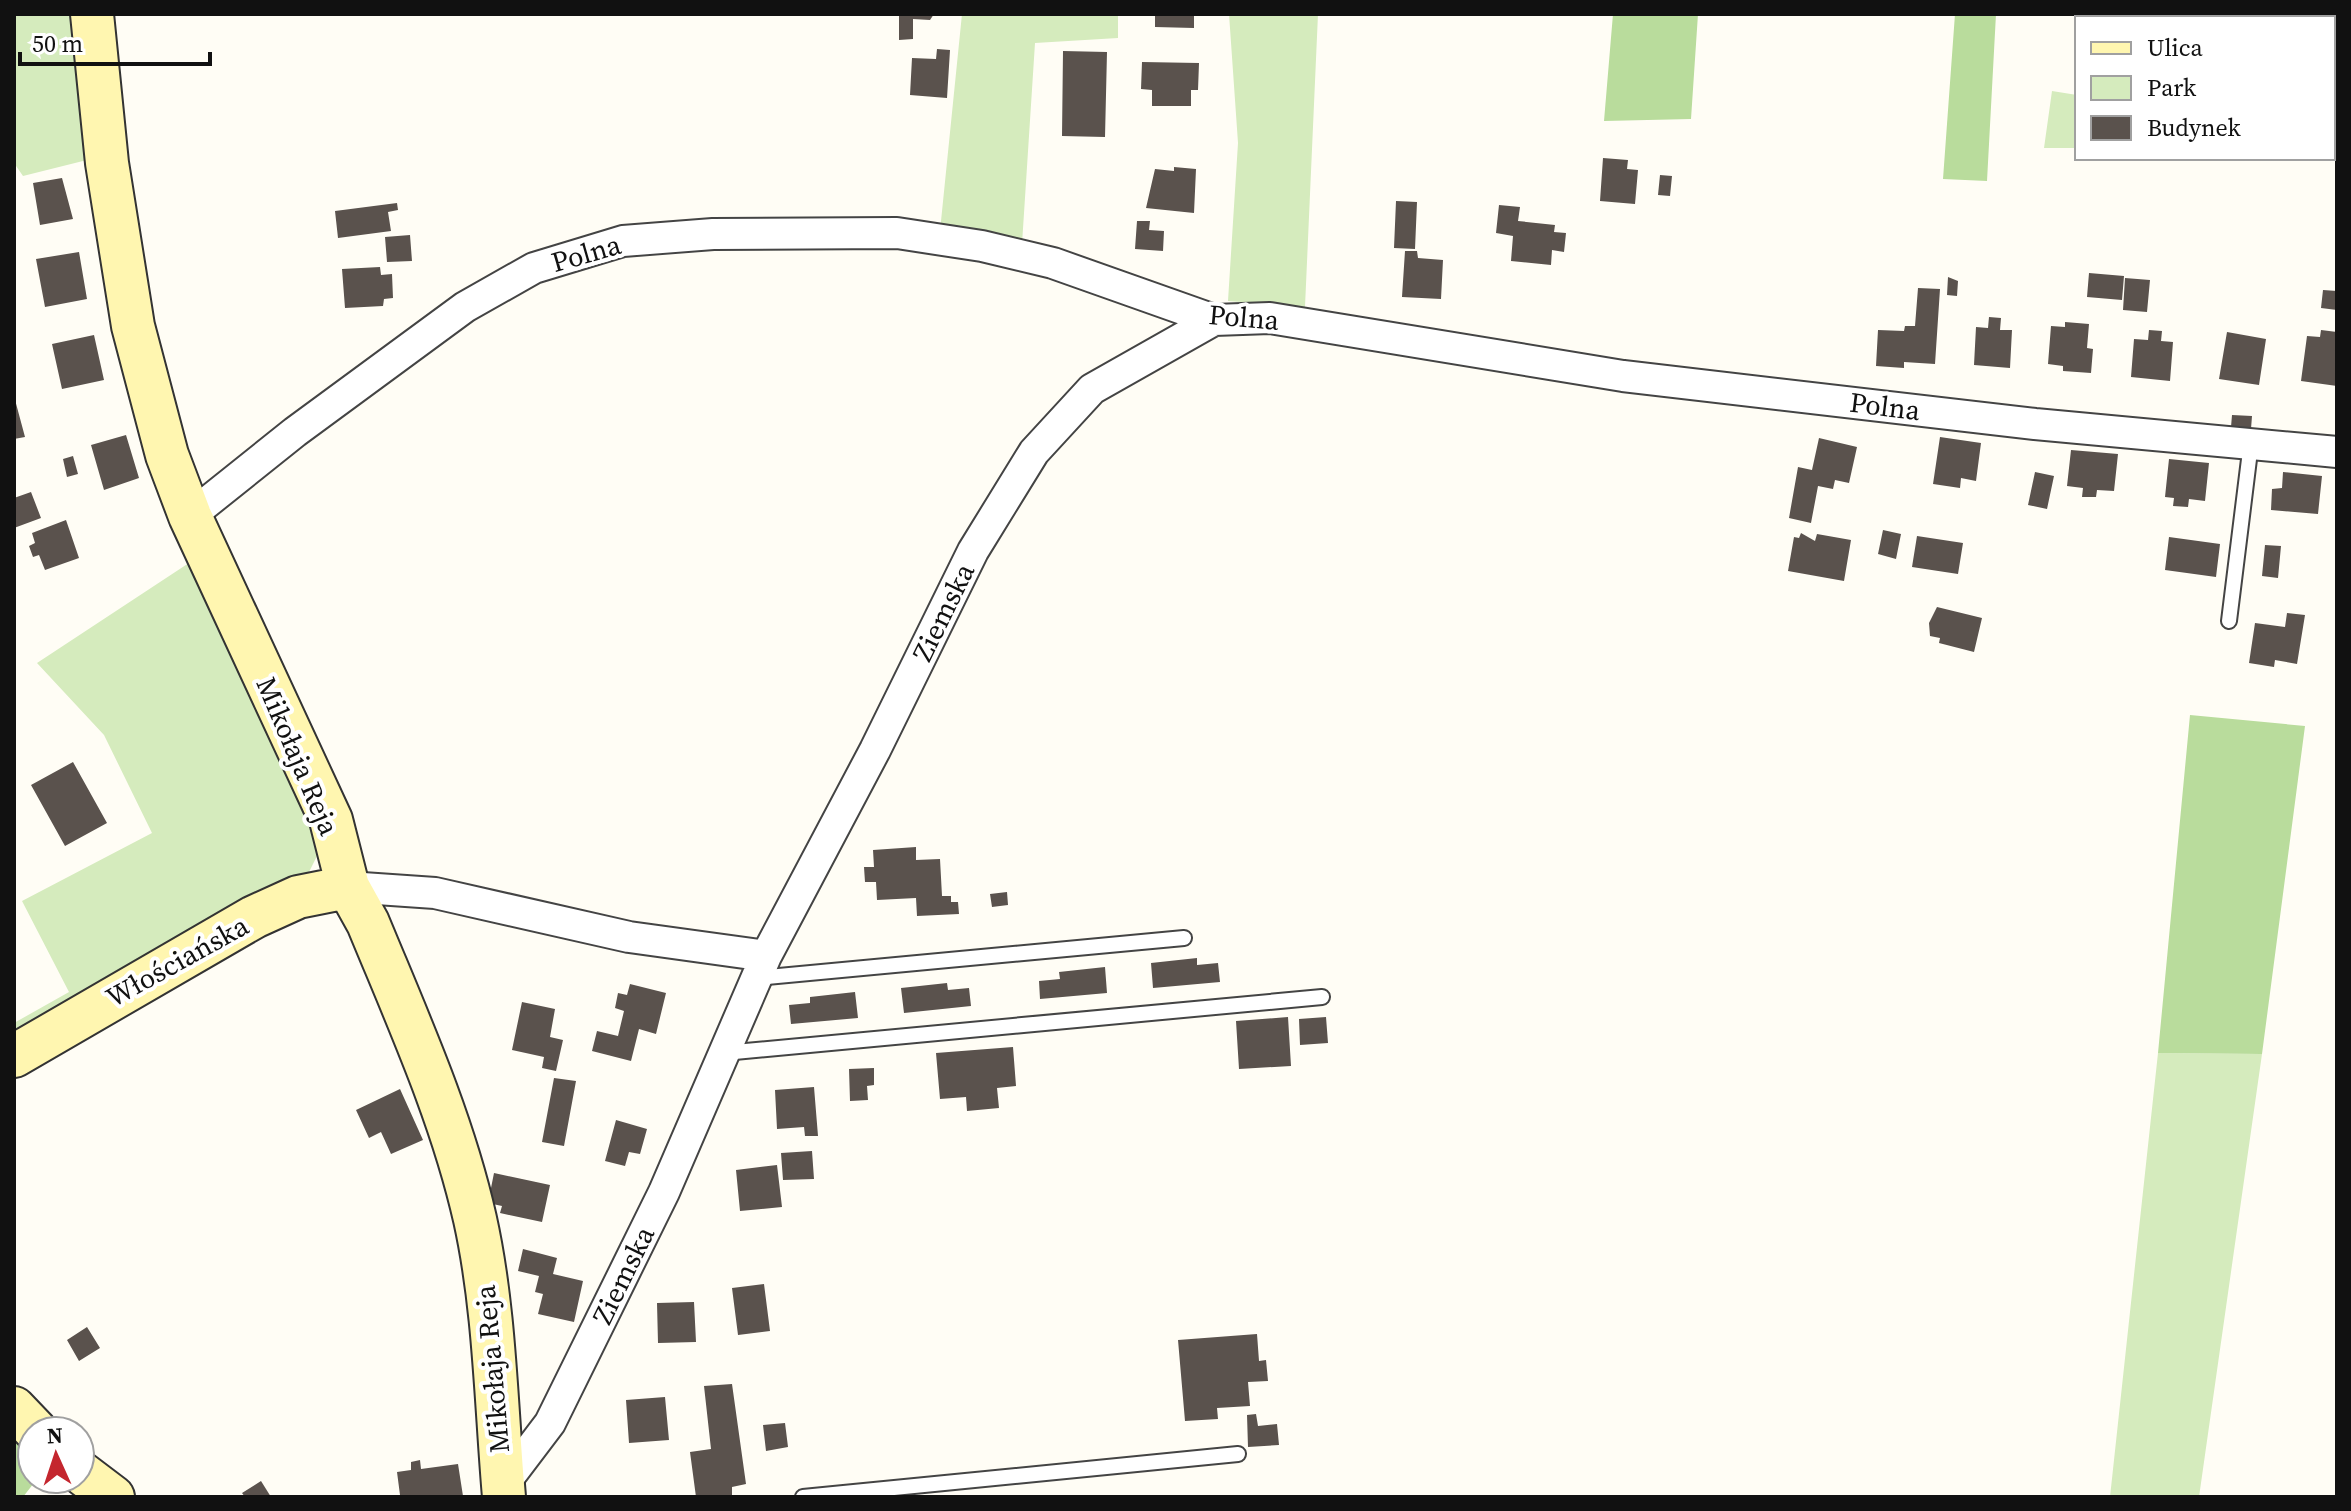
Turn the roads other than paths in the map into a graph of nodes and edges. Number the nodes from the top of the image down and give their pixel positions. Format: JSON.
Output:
{"nodes":[{"id":1,"x":92,"y":14,"type":"edge"},
{"id":2,"x":1214,"y":320,"type":"junction"},
{"id":3,"x":2251,"y":443,"type":"junction"},
{"id":4,"x":2337,"y":452,"type":"edge"},
{"id":5,"x":190,"y":516,"type":"junction"},
{"id":6,"x":2229,"y":621,"type":"dead end"},
{"id":7,"x":348,"y":887,"type":"junction"},
{"id":8,"x":1184,"y":938,"type":"dead end"},
{"id":9,"x":761,"y":967,"type":"junction"},
{"id":10,"x":1322,"y":997,"type":"dead end"},
{"id":11,"x":724,"y":1053,"type":"junction"},
{"id":12,"x":14,"y":1056,"type":"edge"},
{"id":13,"x":1238,"y":1454,"type":"dead end"},
{"id":14,"x":96,"y":1484,"type":"edge"},
{"id":15,"x":503,"y":1491,"type":"edge"},
{"id":16,"x":113,"y":1497,"type":"edge"},
{"id":17,"x":803,"y":1497,"type":"edge"}],
"edges":[{"from":1,"to":5,"type":"street","name":"Mikołaja Reja"},
{"from":2,"to":3,"type":"street","name":"Polna"},
{"from":2,"to":5,"type":"street","name":"Polna"},
{"from":2,"to":9,"type":"street","name":"Ziemska"},
{"from":3,"to":4,"type":"street","name":"Polna"},
{"from":3,"to":6,"type":"lane"},
{"from":5,"to":7,"type":"street","name":"Mikołaja Reja"},
{"from":7,"to":9,"type":"street"},
{"from":7,"to":12,"type":"street","name":"Włościańska"},
{"from":7,"to":15,"type":"street","name":"Mikołaja Reja"},
{"from":8,"to":9,"type":"lane"},
{"from":9,"to":11,"type":"street","name":"Ziemska"},
{"from":10,"to":11,"type":"lane"},
{"from":11,"to":15,"type":"street","name":"Ziemska"},
{"from":13,"to":17,"type":"lane"},
{"from":14,"to":16,"type":"street"}]}
